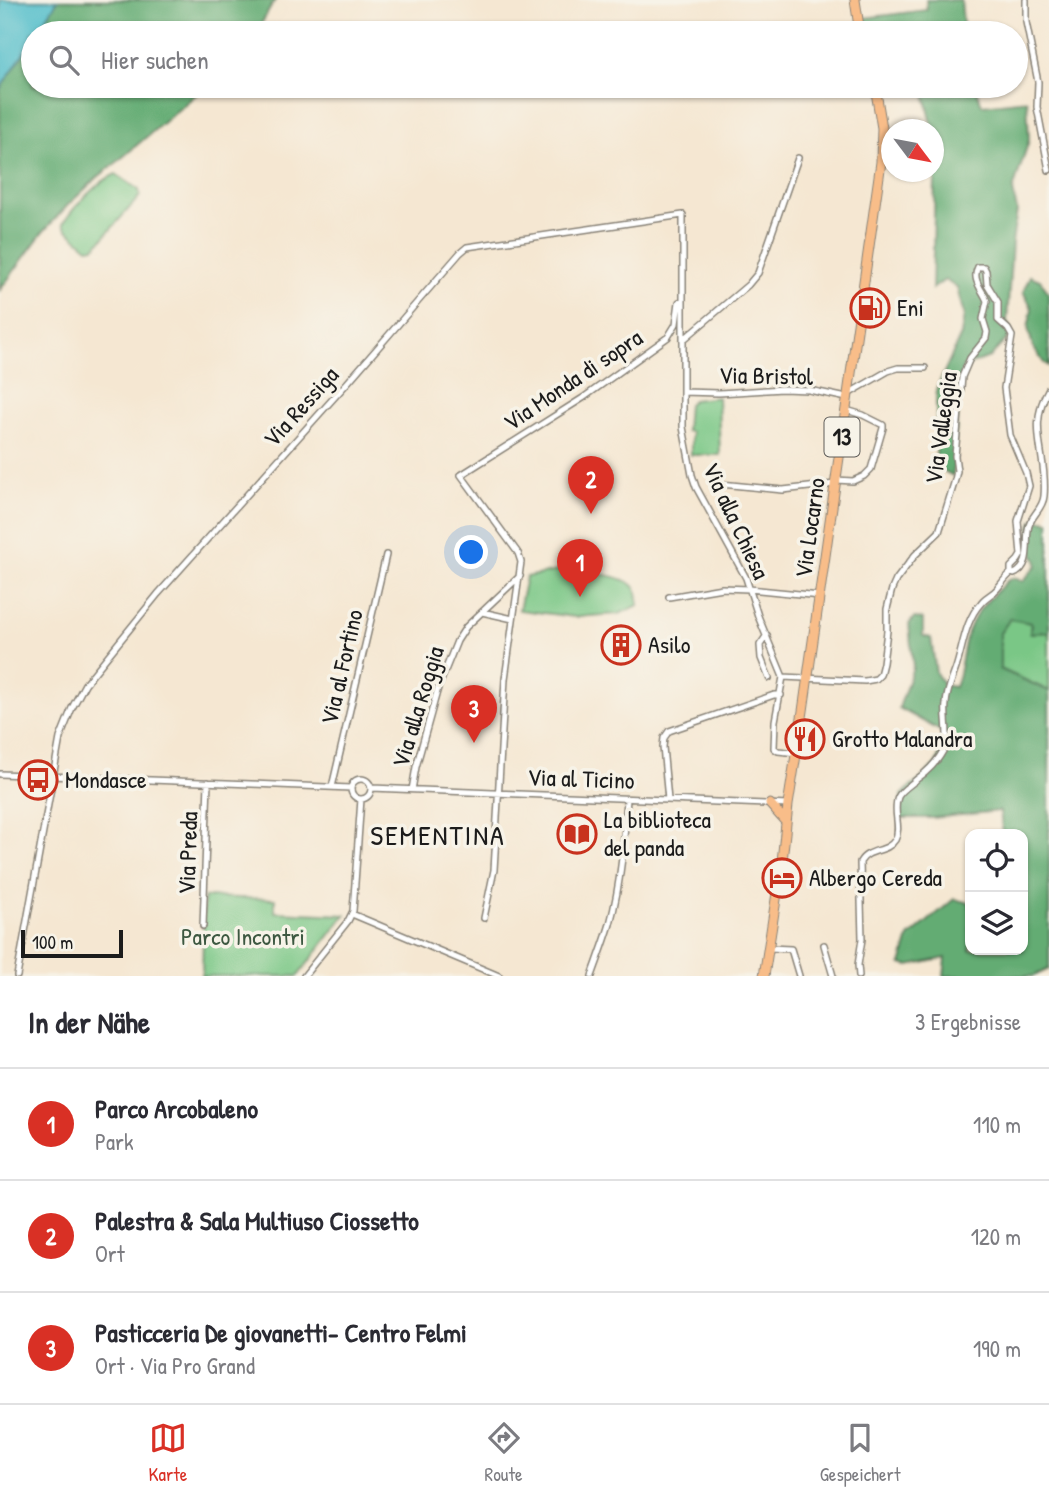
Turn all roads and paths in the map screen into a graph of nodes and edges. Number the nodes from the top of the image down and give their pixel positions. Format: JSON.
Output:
{"nodes":[{"id":1,"x":855,"y":0,"type":"edge"},
{"id":2,"x":1027,"y":0,"type":"edge"},
{"id":3,"x":858,"y":21,"type":"edge"},
{"id":4,"x":1026,"y":21,"type":"edge"},
{"id":5,"x":1028,"y":31,"type":"edge"},
{"id":6,"x":878,"y":98,"type":"edge"},
{"id":7,"x":798,"y":158,"type":"dead end"},
{"id":8,"x":1049,"y":170,"type":"edge"},
{"id":9,"x":683,"y":215,"type":"joint"},
{"id":10,"x":683,"y":300,"type":"junction"},
{"id":11,"x":682,"y":340,"type":"junction"},
{"id":12,"x":925,"y":368,"type":"dead end"},
{"id":13,"x":1049,"y":388,"type":"edge"},
{"id":14,"x":683,"y":392,"type":"junction"},
{"id":15,"x":848,"y":396,"type":"junction"},
{"id":16,"x":846,"y":410,"type":"junction"},
{"id":17,"x":835,"y":482,"type":"junction"},
{"id":18,"x":722,"y":484,"type":"dead end"},
{"id":19,"x":386,"y":555,"type":"dead end"},
{"id":20,"x":1011,"y":573,"type":"junction"},
{"id":21,"x":520,"y":576,"type":"junction"},
{"id":22,"x":749,"y":589,"type":"junction"},
{"id":23,"x":820,"y":596,"type":"junction"},
{"id":24,"x":669,"y":597,"type":"dead end"},
{"id":25,"x":482,"y":612,"type":"junction"},
{"id":26,"x":513,"y":619,"type":"junction"},
{"id":27,"x":767,"y":635,"type":"junction"},
{"id":28,"x":783,"y":677,"type":"junction"},
{"id":29,"x":808,"y":677,"type":"junction"},
{"id":30,"x":769,"y":678,"type":"dead end"},
{"id":31,"x":781,"y":695,"type":"junction"},
{"id":32,"x":797,"y":753,"type":"junction"},
{"id":33,"x":0,"y":774,"type":"edge"},
{"id":34,"x":54,"y":776,"type":"junction"},
{"id":35,"x":208,"y":782,"type":"junction"},
{"id":36,"x":332,"y":787,"type":"junction"},
{"id":37,"x":351,"y":788,"type":"junction"},
{"id":38,"x":372,"y":788,"type":"junction"},
{"id":39,"x":412,"y":790,"type":"junction"},
{"id":40,"x":499,"y":793,"type":"junction"},
{"id":41,"x":361,"y":799,"type":"junction"},
{"id":42,"x":626,"y":799,"type":"junction"},
{"id":43,"x":668,"y":800,"type":"junction"},
{"id":44,"x":770,"y":804,"type":"junction"},
{"id":45,"x":788,"y":806,"type":"junction"},
{"id":46,"x":786,"y":822,"type":"junction"},
{"id":47,"x":352,"y":915,"type":"junction"},
{"id":48,"x":484,"y":918,"type":"dead end"},
{"id":49,"x":204,"y":926,"type":"dead end"},
{"id":50,"x":824,"y":945,"type":"dead end"},
{"id":51,"x":769,"y":948,"type":"junction"},
{"id":52,"x":17,"y":976,"type":"edge"},
{"id":53,"x":304,"y":976,"type":"edge"},
{"id":54,"x":499,"y":976,"type":"edge"},
{"id":55,"x":592,"y":976,"type":"edge"},
{"id":56,"x":764,"y":976,"type":"edge"},
{"id":57,"x":799,"y":976,"type":"edge"},
{"id":58,"x":833,"y":976,"type":"edge"},
{"id":59,"x":859,"y":976,"type":"edge"}],
"edges":[{"from":1,"to":3,"type":"main road"},
{"from":2,"to":4,"type":"street"},
{"from":5,"to":8,"type":"street"},
{"from":6,"to":15,"type":"main road","name":"Via Locarno","number":"13"},
{"from":7,"to":11,"type":"street"},
{"from":9,"to":10,"type":"street","name":"Via alla Chiesa"},
{"from":9,"to":34,"type":"street","name":"Via Ressiga"},
{"from":10,"to":11,"type":"street","name":"Via alla Chiesa"},
{"from":10,"to":21,"type":"street","name":"Via Monda di sopra"},
{"from":11,"to":14,"type":"street","name":"Via alla Chiesa"},
{"from":12,"to":15,"type":"street"},
{"from":13,"to":20,"type":"street"},
{"from":14,"to":15,"type":"street","name":"Via Bristol"},
{"from":14,"to":22,"type":"street","name":"Via alla Chiesa"},
{"from":15,"to":16,"type":"main road","name":"Via Locarno","number":"13"},
{"from":16,"to":17,"type":"main road","name":"Via Locarno","number":"13"},
{"from":16,"to":17,"type":"street"},
{"from":17,"to":18,"type":"street"},
{"from":17,"to":23,"type":"main road","name":"Via Locarno","number":"13"},
{"from":19,"to":36,"type":"street","name":"Via al Fortino"},
{"from":20,"to":29,"type":"street","name":"Via Valleggia"},
{"from":20,"to":59,"type":"street"},
{"from":21,"to":25,"type":"street","name":"Via alla Roggia"},
{"from":21,"to":26,"type":"street"},
{"from":22,"to":23,"type":"street"},
{"from":22,"to":24,"type":"street"},
{"from":22,"to":27,"type":"street","name":"Via alla Chiesa"},
{"from":23,"to":29,"type":"main road","name":"Via Locarno","number":"13"},
{"from":25,"to":26,"type":"street"},
{"from":25,"to":39,"type":"street","name":"Via alla Roggia"},
{"from":26,"to":40,"type":"street"},
{"from":27,"to":28,"type":"street","name":"Via alla Chiesa"},
{"from":27,"to":30,"type":"street"},
{"from":28,"to":29,"type":"street"},
{"from":28,"to":31,"type":"street"},
{"from":29,"to":32,"type":"main road","name":"Via Locarno","number":"13"},
{"from":31,"to":32,"type":"street"},
{"from":31,"to":43,"type":"street"},
{"from":32,"to":45,"type":"main road","name":"Via Locarno","number":"13"},
{"from":33,"to":34,"type":"street"},
{"from":34,"to":35,"type":"street"},
{"from":34,"to":52,"type":"street","name":"Via Ressiga"},
{"from":35,"to":36,"type":"street"},
{"from":35,"to":49,"type":"street","name":"Via Preda"},
{"from":36,"to":37,"type":"street"},
{"from":37,"to":38,"type":"street"},
{"from":37,"to":41,"type":"street"},
{"from":38,"to":39,"type":"street","name":"Via al Ticino"},
{"from":38,"to":41,"type":"street"},
{"from":39,"to":40,"type":"street","name":"Via al Ticino"},
{"from":40,"to":42,"type":"street","name":"Via al Ticino"},
{"from":40,"to":48,"type":"street"},
{"from":41,"to":47,"type":"street"},
{"from":42,"to":43,"type":"street","name":"Via al Ticino"},
{"from":42,"to":55,"type":"street"},
{"from":43,"to":44,"type":"street","name":"Via al Ticino"},
{"from":44,"to":45,"type":"street","name":"Via al Ticino"},
{"from":44,"to":46,"type":"main road"},
{"from":45,"to":46,"type":"main road","name":"Via Locarno","number":"13"},
{"from":46,"to":51,"type":"main road","name":"Via Locarno","number":"13"},
{"from":47,"to":53,"type":"street"},
{"from":47,"to":54,"type":"street"},
{"from":50,"to":58,"type":"street"},
{"from":51,"to":56,"type":"main road","name":"Via Locarno","number":"13"},
{"from":51,"to":57,"type":"street"}]}
